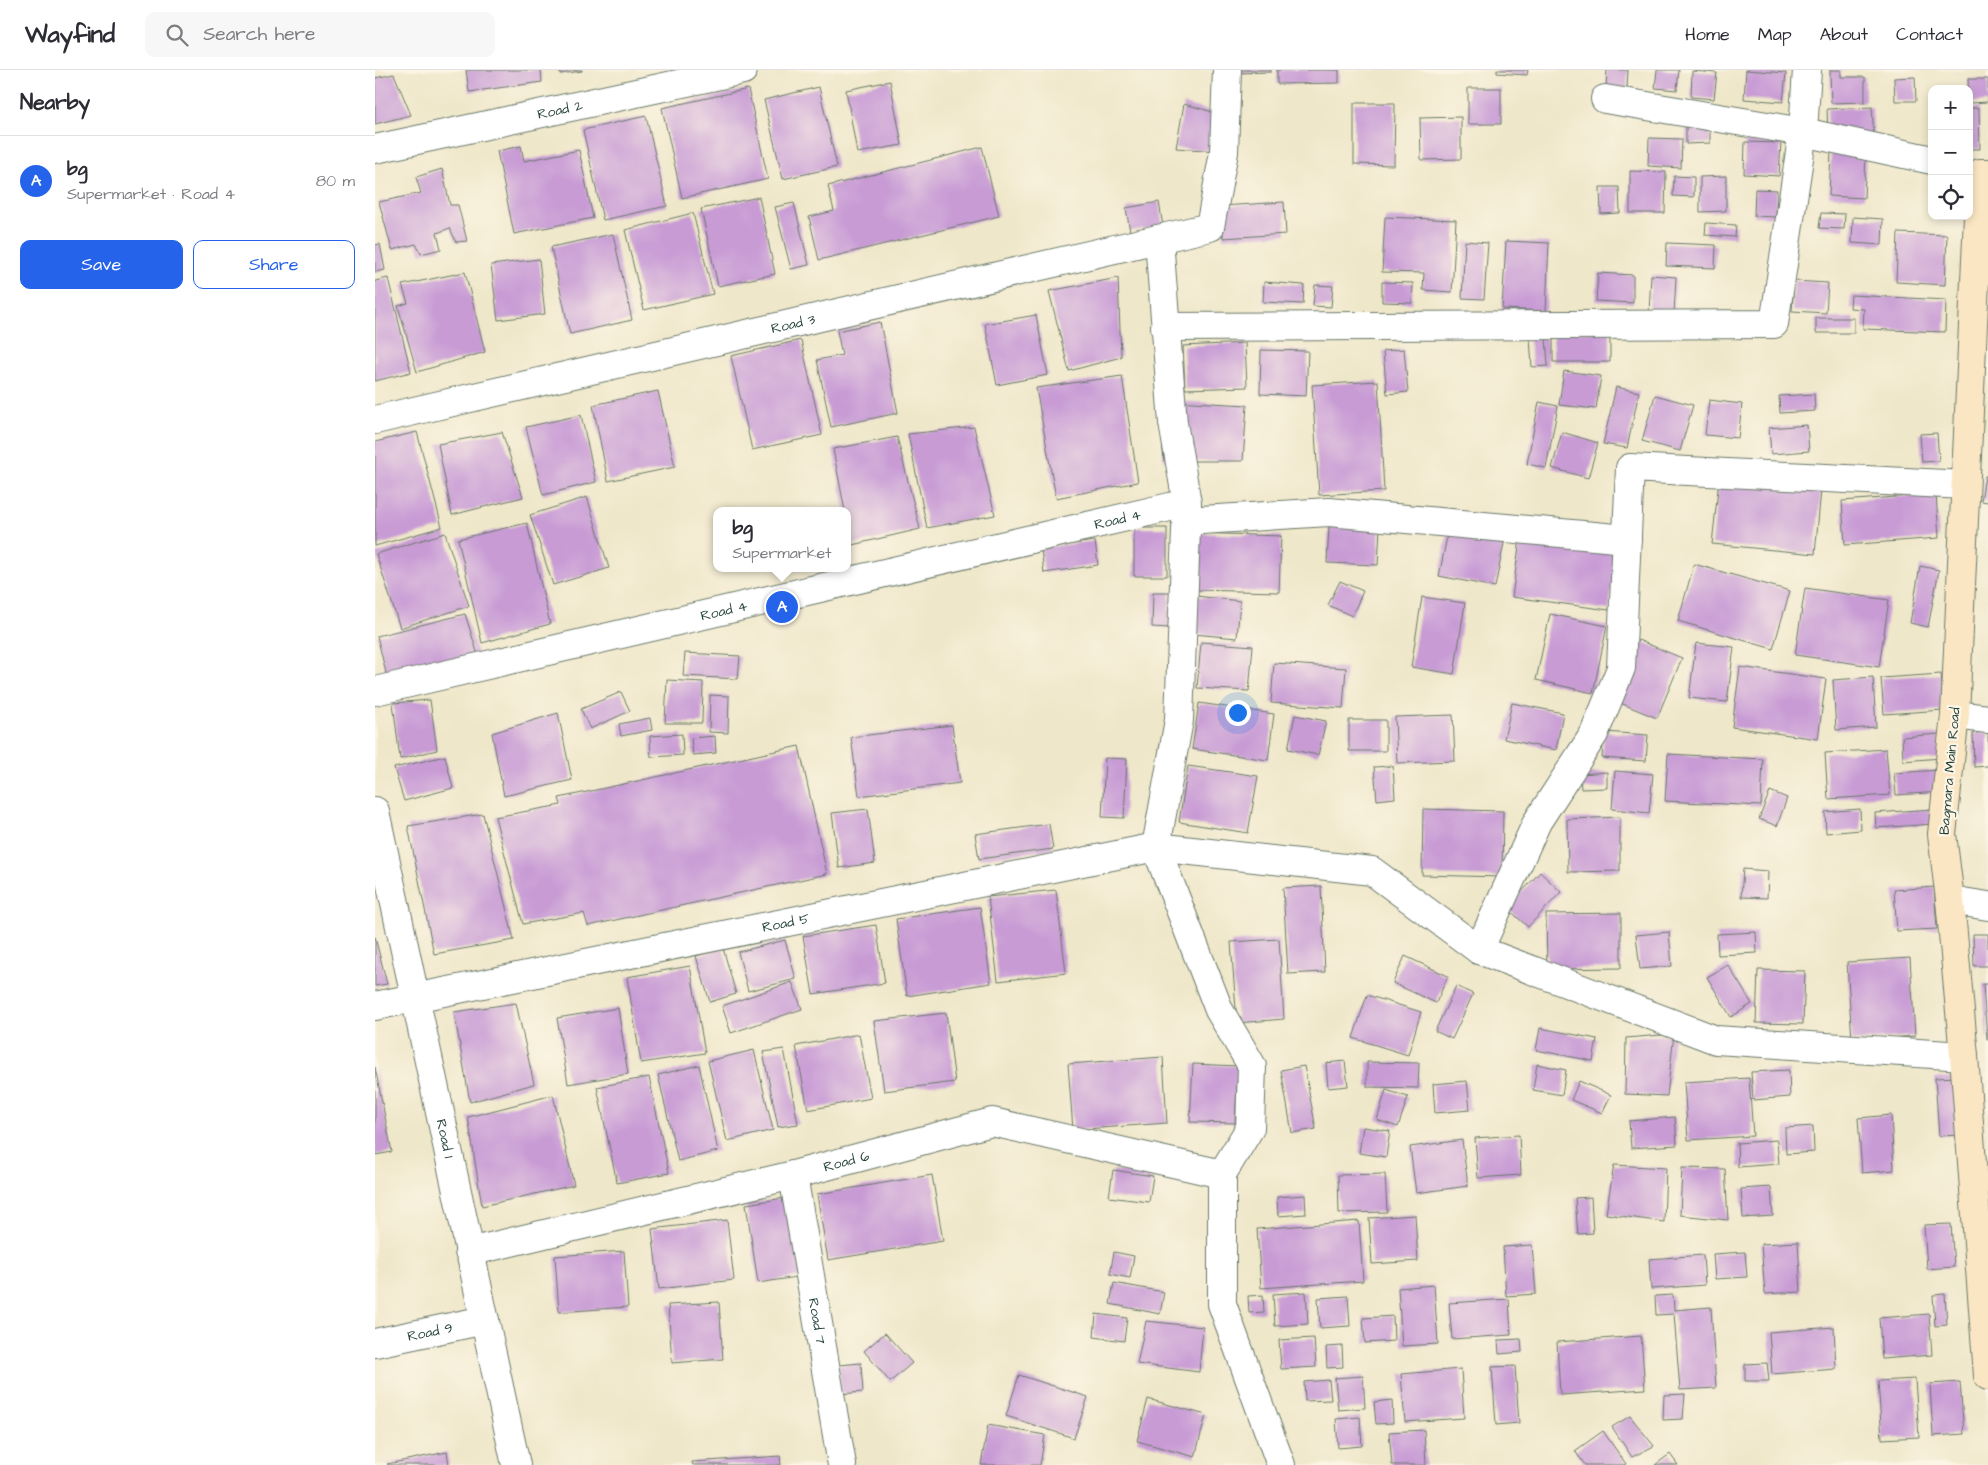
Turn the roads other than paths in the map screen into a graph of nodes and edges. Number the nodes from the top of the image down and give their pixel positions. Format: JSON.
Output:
{"nodes":[{"id":1,"x":743,"y":70,"type":"edge"},
{"id":2,"x":1227,"y":70,"type":"edge"},
{"id":3,"x":1807,"y":70,"type":"edge"},
{"id":4,"x":1605,"y":99,"type":"dead end"},
{"id":5,"x":1803,"y":132,"type":"junction"},
{"id":6,"x":375,"y":149,"type":"edge"},
{"id":7,"x":1928,"y":159,"type":"edge"},
{"id":8,"x":1979,"y":172,"type":"edge"},
{"id":9,"x":1159,"y":239,"type":"junction"},
{"id":10,"x":1165,"y":327,"type":"junction"},
{"id":11,"x":375,"y":420,"type":"edge"},
{"id":12,"x":1965,"y":485,"type":"junction"},
{"id":13,"x":1187,"y":512,"type":"junction"},
{"id":14,"x":1627,"y":539,"type":"junction"},
{"id":15,"x":375,"y":691,"type":"edge"},
{"id":16,"x":1955,"y":715,"type":"junction"},
{"id":17,"x":1988,"y":719,"type":"edge"},
{"id":18,"x":375,"y":811,"type":"edge"},
{"id":19,"x":1156,"y":847,"type":"junction"},
{"id":20,"x":1950,"y":900,"type":"junction"},
{"id":21,"x":1988,"y":906,"type":"edge"},
{"id":22,"x":1479,"y":950,"type":"junction"},
{"id":23,"x":414,"y":997,"type":"junction"},
{"id":24,"x":375,"y":1006,"type":"edge"},
{"id":25,"x":1964,"y":1056,"type":"junction"},
{"id":26,"x":1222,"y":1174,"type":"junction"},
{"id":27,"x":793,"y":1175,"type":"junction"},
{"id":28,"x":469,"y":1252,"type":"junction"},
{"id":29,"x":485,"y":1320,"type":"junction"},
{"id":30,"x":375,"y":1343,"type":"edge"},
{"id":31,"x":1988,"y":1376,"type":"edge"},
{"id":32,"x":516,"y":1465,"type":"edge"},
{"id":33,"x":842,"y":1465,"type":"edge"},
{"id":34,"x":1281,"y":1465,"type":"edge"}],
"edges":[{"from":1,"to":6,"type":"street","name":"Road 2"},
{"from":2,"to":9,"type":"street","name":"Road 3"},
{"from":3,"to":5,"type":"street"},
{"from":4,"to":5,"type":"street"},
{"from":5,"to":7,"type":"street"},
{"from":5,"to":10,"type":"street"},
{"from":8,"to":12,"type":"street","name":"Bagmara Main Road"},
{"from":9,"to":10,"type":"street"},
{"from":9,"to":11,"type":"street","name":"Road 3"},
{"from":10,"to":13,"type":"street"},
{"from":12,"to":14,"type":"street"},
{"from":12,"to":16,"type":"street","name":"Bagmara Main Road"},
{"from":13,"to":14,"type":"street","name":"Road 4"},
{"from":13,"to":15,"type":"street","name":"Road 4"},
{"from":13,"to":19,"type":"street"},
{"from":14,"to":22,"type":"street"},
{"from":16,"to":17,"type":"street"},
{"from":16,"to":20,"type":"street","name":"Bagmara Main Road"},
{"from":18,"to":23,"type":"street","name":"Road 1"},
{"from":19,"to":22,"type":"street","name":"Road 5"},
{"from":19,"to":23,"type":"street","name":"Road 5"},
{"from":19,"to":26,"type":"street"},
{"from":20,"to":21,"type":"street"},
{"from":20,"to":25,"type":"street","name":"Bagmara Main Road"},
{"from":22,"to":25,"type":"street","name":"Road 5"},
{"from":23,"to":24,"type":"street","name":"Road 5"},
{"from":23,"to":28,"type":"street","name":"Road 1"},
{"from":25,"to":31,"type":"street","name":"Bagmara Main Road"},
{"from":26,"to":27,"type":"street","name":"Road 6"},
{"from":26,"to":34,"type":"street"},
{"from":27,"to":28,"type":"street","name":"Road 6"},
{"from":27,"to":33,"type":"street","name":"Road 7"},
{"from":28,"to":29,"type":"street","name":"Road 1"},
{"from":29,"to":30,"type":"street","name":"Road 9"},
{"from":29,"to":32,"type":"street","name":"Road 1"}]}
